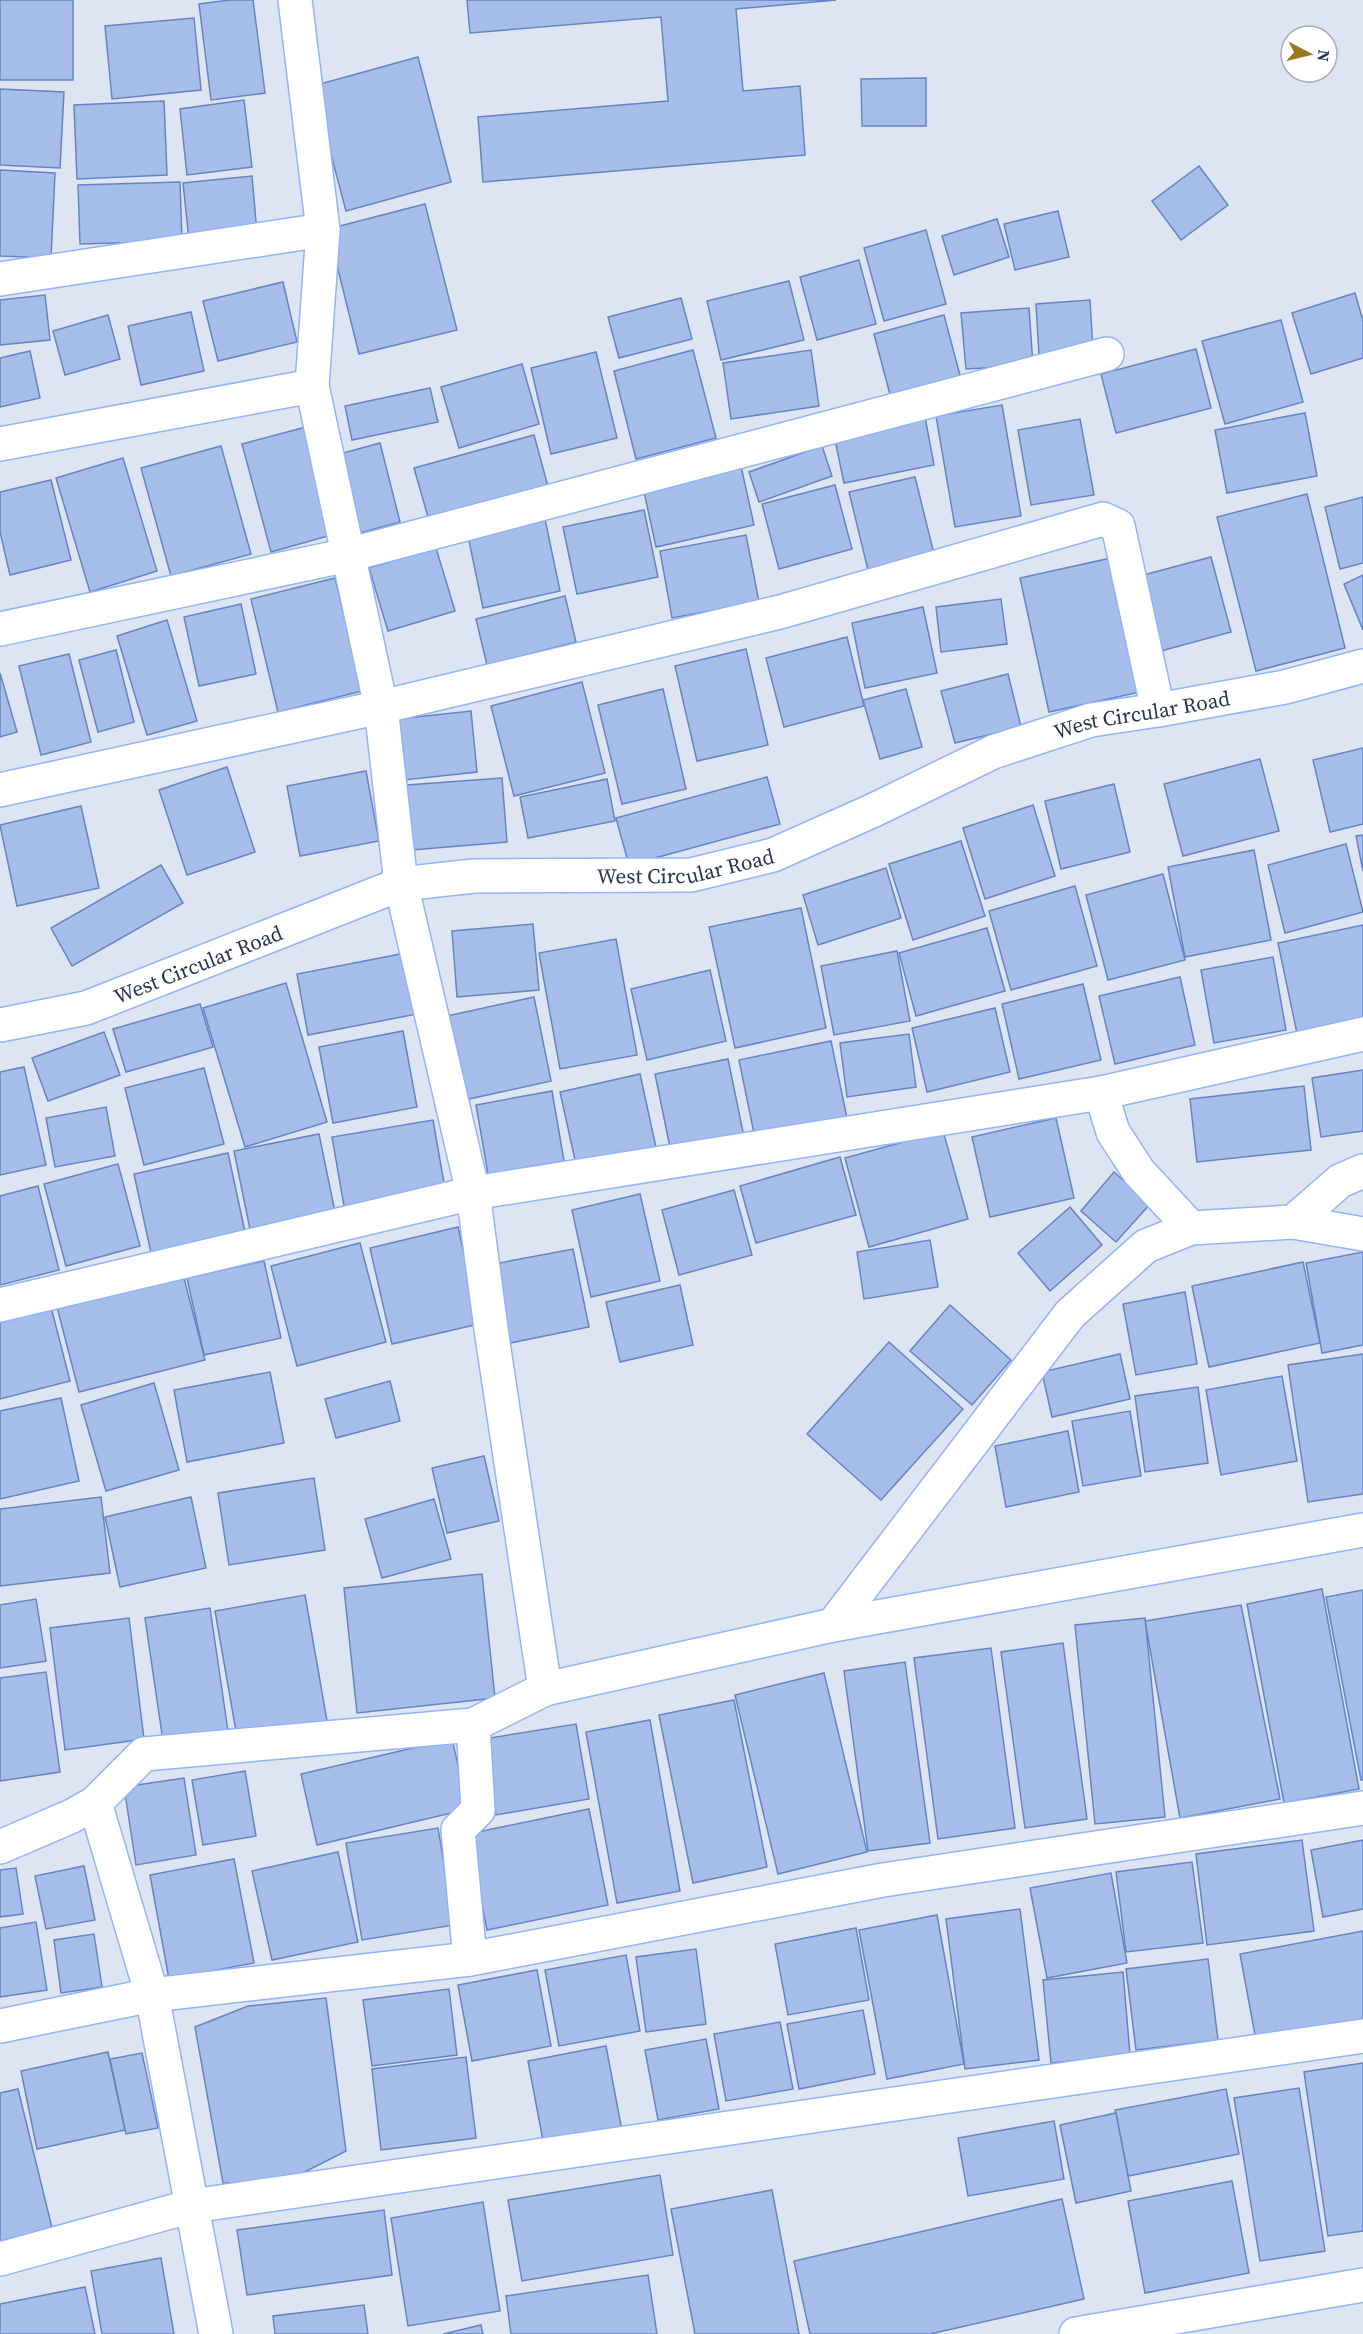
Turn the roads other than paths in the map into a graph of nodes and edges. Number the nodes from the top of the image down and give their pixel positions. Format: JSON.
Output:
{"nodes":[{"id":1,"x":295,"y":0,"type":"edge"},
{"id":2,"x":323,"y":230,"type":"junction"},
{"id":3,"x":0,"y":279,"type":"edge"},
{"id":4,"x":1107,"y":354,"type":"dead end"},
{"id":5,"x":312,"y":386,"type":"junction"},
{"id":6,"x":0,"y":444,"type":"edge"},
{"id":7,"x":348,"y":555,"type":"junction"},
{"id":8,"x":0,"y":628,"type":"edge"},
{"id":9,"x":1363,"y":666,"type":"edge"},
{"id":10,"x":381,"y":707,"type":"junction"},
{"id":11,"x":1158,"y":710,"type":"junction"},
{"id":12,"x":0,"y":790,"type":"edge"},
{"id":13,"x":401,"y":884,"type":"junction"},
{"id":14,"x":0,"y":1025,"type":"edge"},
{"id":15,"x":1363,"y":1034,"type":"edge"},
{"id":16,"x":1101,"y":1093,"type":"junction"},
{"id":17,"x":1363,"y":1171,"type":"edge"},
{"id":18,"x":473,"y":1193,"type":"junction"},
{"id":19,"x":1293,"y":1222,"type":"junction"},
{"id":20,"x":1191,"y":1228,"type":"junction"},
{"id":21,"x":1363,"y":1234,"type":"edge"},
{"id":22,"x":0,"y":1305,"type":"edge"},
{"id":23,"x":1363,"y":1530,"type":"edge"},
{"id":24,"x":833,"y":1625,"type":"junction"},
{"id":25,"x":545,"y":1689,"type":"junction"},
{"id":26,"x":473,"y":1725,"type":"junction"},
{"id":27,"x":95,"y":1803,"type":"junction"},
{"id":28,"x":1363,"y":1808,"type":"edge"},
{"id":29,"x":1,"y":1843,"type":"edge"},
{"id":30,"x":470,"y":1959,"type":"junction"},
{"id":31,"x":152,"y":1995,"type":"junction"},
{"id":32,"x":0,"y":2026,"type":"edge"},
{"id":33,"x":1363,"y":2036,"type":"edge"},
{"id":34,"x":192,"y":2206,"type":"junction"},
{"id":35,"x":0,"y":2259,"type":"edge"},
{"id":36,"x":1363,"y":2285,"type":"edge"},
{"id":37,"x":216,"y":2334,"type":"edge"},
{"id":38,"x":1076,"y":2334,"type":"edge"}],
"edges":[{"from":1,"to":2,"type":"main road"},
{"from":2,"to":3,"type":"main road"},
{"from":2,"to":5,"type":"main road"},
{"from":4,"to":7,"type":"main road"},
{"from":5,"to":6,"type":"main road"},
{"from":5,"to":7,"type":"main road"},
{"from":7,"to":8,"type":"main road"},
{"from":7,"to":10,"type":"main road"},
{"from":9,"to":11,"type":"main road","name":"West Circular Road"},
{"from":10,"to":11,"type":"main road"},
{"from":10,"to":12,"type":"main road"},
{"from":10,"to":13,"type":"main road"},
{"from":11,"to":13,"type":"main road","name":"West Circular Road"},
{"from":13,"to":14,"type":"main road","name":"West Circular Road"},
{"from":13,"to":18,"type":"main road"},
{"from":15,"to":16,"type":"main road"},
{"from":16,"to":18,"type":"main road"},
{"from":16,"to":20,"type":"main road"},
{"from":17,"to":19,"type":"main road"},
{"from":18,"to":22,"type":"main road"},
{"from":18,"to":25,"type":"main road"},
{"from":19,"to":20,"type":"main road"},
{"from":19,"to":21,"type":"main road"},
{"from":20,"to":24,"type":"main road"},
{"from":23,"to":24,"type":"main road"},
{"from":24,"to":25,"type":"main road"},
{"from":25,"to":26,"type":"main road"},
{"from":26,"to":27,"type":"main road"},
{"from":26,"to":30,"type":"main road"},
{"from":27,"to":29,"type":"main road"},
{"from":27,"to":31,"type":"main road"},
{"from":28,"to":30,"type":"main road"},
{"from":30,"to":31,"type":"main road"},
{"from":31,"to":32,"type":"main road"},
{"from":31,"to":34,"type":"main road"},
{"from":33,"to":34,"type":"main road"},
{"from":34,"to":35,"type":"main road"},
{"from":34,"to":37,"type":"main road"},
{"from":36,"to":38,"type":"main road"}]}
